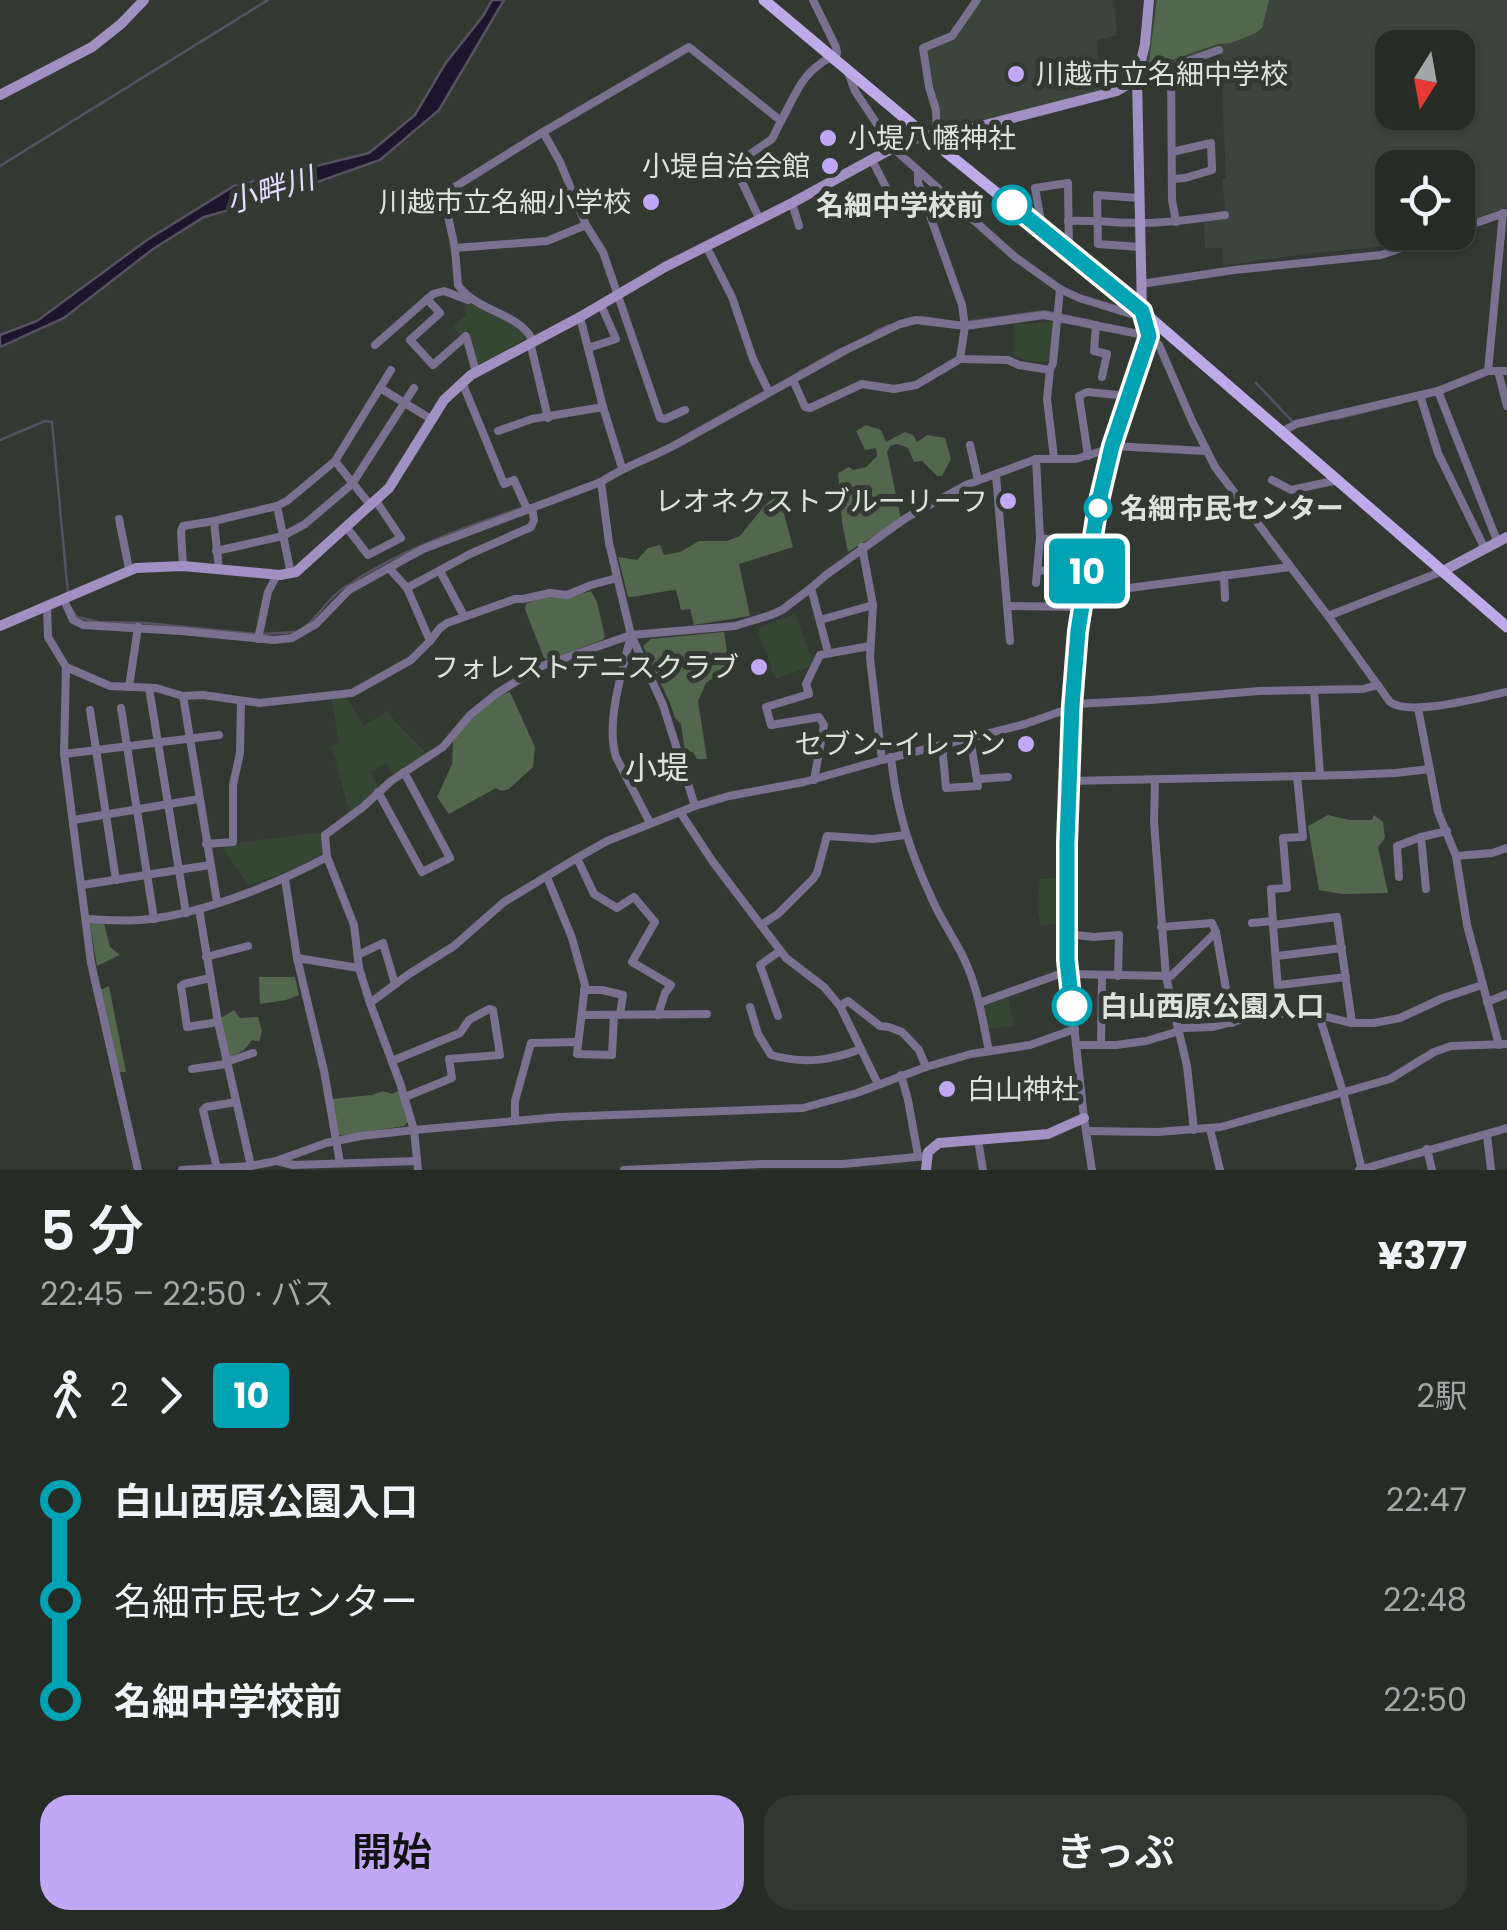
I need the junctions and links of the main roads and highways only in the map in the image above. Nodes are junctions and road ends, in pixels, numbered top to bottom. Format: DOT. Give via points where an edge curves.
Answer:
graph roads {
  1 [pos="764,0"];
  2 [pos="1507,627"];
  1 -- 2 [label="main road" via="1142,311"];
}
